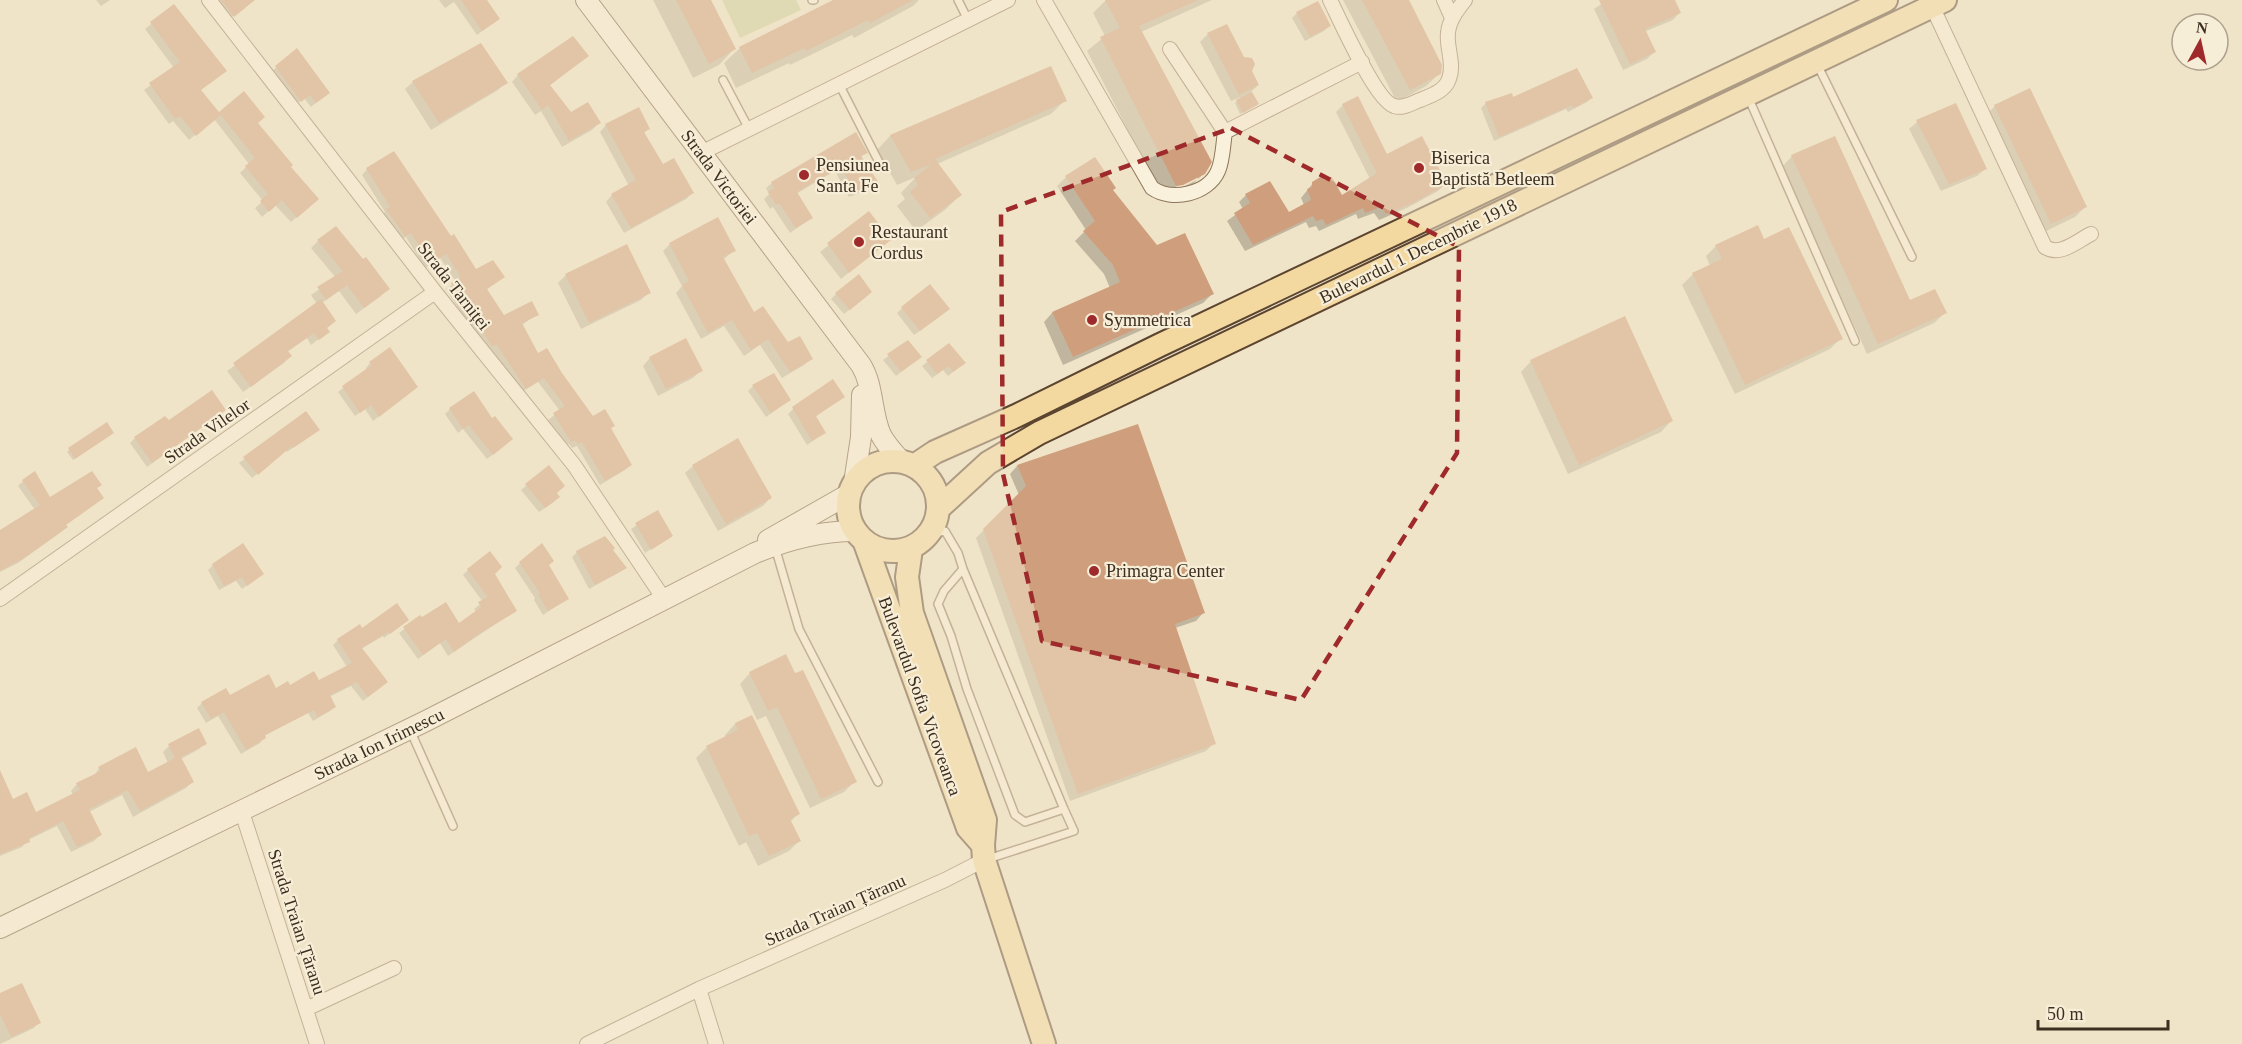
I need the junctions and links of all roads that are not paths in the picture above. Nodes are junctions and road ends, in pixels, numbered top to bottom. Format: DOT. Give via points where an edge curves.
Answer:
graph roads {
  1 [pos="209,0"];
  2 [pos="586,0"];
  3 [pos="958,0"];
  4 [pos="1008,0"];
  5 [pos="1044,0"];
  6 [pos="1330,0"];
  7 [pos="1443,0"];
  8 [pos="1465,0"];
  9 [pos="1886,0"];
  10 [pos="1938,3"];
  11 [pos="1452,18"];
  12 [pos="968,20"];
  13 [pos="1170,49"];
  14 [pos="1815,61"];
  15 [pos="1362,62"];
  16 [pos="723,80"];
  17 [pos="839,84"];
  18 [pos="1747,94"];
  19 [pos="749,129"];
  20 [pos="1225,132"];
  21 [pos="701,153"];
  22 [pos="882,168"];
  23 [pos="2091,234"];
  24 [pos="1912,256"];
  25 [pos="435,292"];
  26 [pos="1855,341"];
  27 [pos="852,354"];
  28 [pos="908,464"];
  29 [pos="851,489"];
  30 [pos="939,508"];
  31 [pos="930,534"];
  32 [pos="860,537"];
  33 [pos="773,541"];
  34 [pos="911,549"];
  35 [pos="963,568"];
  36 [pos="0,599"];
  37 [pos="664,599"];
  38 [pos="410,729"];
  39 [pos="878,782"];
  40 [pos="1064,809"];
  41 [pos="242,812"];
  42 [pos="453,826"];
  43 [pos="983,852"];
  44 [pos="0,928"];
  45 [pos="394,968"];
  46 [pos="699,989"];
  47 [pos="306,1009"];
  48 [pos="317,1044"];
  49 [pos="587,1044"];
  50 [pos="716,1044"];
  51 [pos="1044,1044"];
  1 -- 25 [label="street, Strada Tarniței"];
  2 -- 21 [label="main road, Strada Victoriei"];
  3 -- 12 [label="lane"];
  4 -- 12 [label="street"];
  5 -- 20 [label="street" via="1152,188 1160,194 1183,195 1211,182 1219,170"];
  6 -- 15 [label="street"];
  7 -- 11 [label="street"];
  8 -- 11 [label="street"];
  9 -- 28 [label="main road, Bulevardul 1 Decembrie 1918"];
  10 -- 14 [label="main road, Bulevardul 1 Decembrie 1918"];
  10 -- 23 [label="street" via="2045,247 2060,251"];
  11 -- 15 [label="street" via="1448,32 1451,71 1445,87 1438,92 1403,107 1392,106 1378,91"];
  12 -- 17 [label="street"];
  13 -- 20 [label="street"];
  14 -- 18 [label="main road, Bulevardul 1 Decembrie 1918"];
  14 -- 24 [label="lane"];
  15 -- 20 [label="street"];
  16 -- 19 [label="lane"];
  17 -- 19 [label="street"];
  17 -- 22 [label="lane"];
  18 -- 26 [label="lane"];
  18 -- 30 [label="main road, Bulevardul 1 Decembrie 1918" via="1039,433 988,463"];
  19 -- 21 [label="street"];
  21 -- 27 [label="main road, Strada Victoriei"];
  25 -- 36 [label="street, Strada Vilelor"];
  25 -- 37 [label="street, Strada Tarniței" via="574,465"];
  27 -- 28 [label="main road, Strada Victoriei" via="866,372 880,433 887,446"];
  27 -- 29 [label="main road, Strada Victoriei" via="863,413 859,458"];
  28 -- 29 [label="main road" via="875,464 863,472"];
  28 -- 30 [label="main road" via="925,473 933,483"];
  29 -- 32 [label="main road" via="848,513"];
  29 -- 33 [label="main road, Strada Ion Irimescu"];
  30 -- 31 [label="main road"];
  31 -- 34 [label="main road"];
  31 -- 35 [label="lane" via="945,531"];
  32 -- 33 [label="main road" via="838,531"];
  32 -- 34 [label="main road" via="880,550"];
  32 -- 43 [label="main road, Bulevardul Sofia Vicoveanca" via="968,828"];
  33 -- 37 [label="main road, Strada Ion Irimescu"];
  33 -- 39 [label="lane" via="799,629"];
  34 -- 43 [label="main road, Bulevardul Sofia Vicoveanca" via="908,577 912,613 985,820"];
  35 -- 40 [label="lane"];
  35 -- 40 [label="lane" via="938,604 1015,815 1025,822"];
  37 -- 38 [label="main road, Strada Ion Irimescu"];
  38 -- 41 [label="main road, Strada Ion Irimescu"];
  38 -- 42 [label="lane"];
  40 -- 43 [label="lane" via="1074,831"];
  41 -- 44 [label="main road, Strada Ion Irimescu"];
  41 -- 47 [label="street, Strada Traian Țăranu"];
  43 -- 46 [label="street, Strada Traian Țăranu" via="945,880"];
  43 -- 51 [label="main road, Bulevardul Sofia Vicoveanca"];
  45 -- 47 [label="street"];
  46 -- 49 [label="street, Strada Traian Țăranu"];
  46 -- 50 [label="street"];
  47 -- 48 [label="street, Strada Traian Țăranu"];
}
